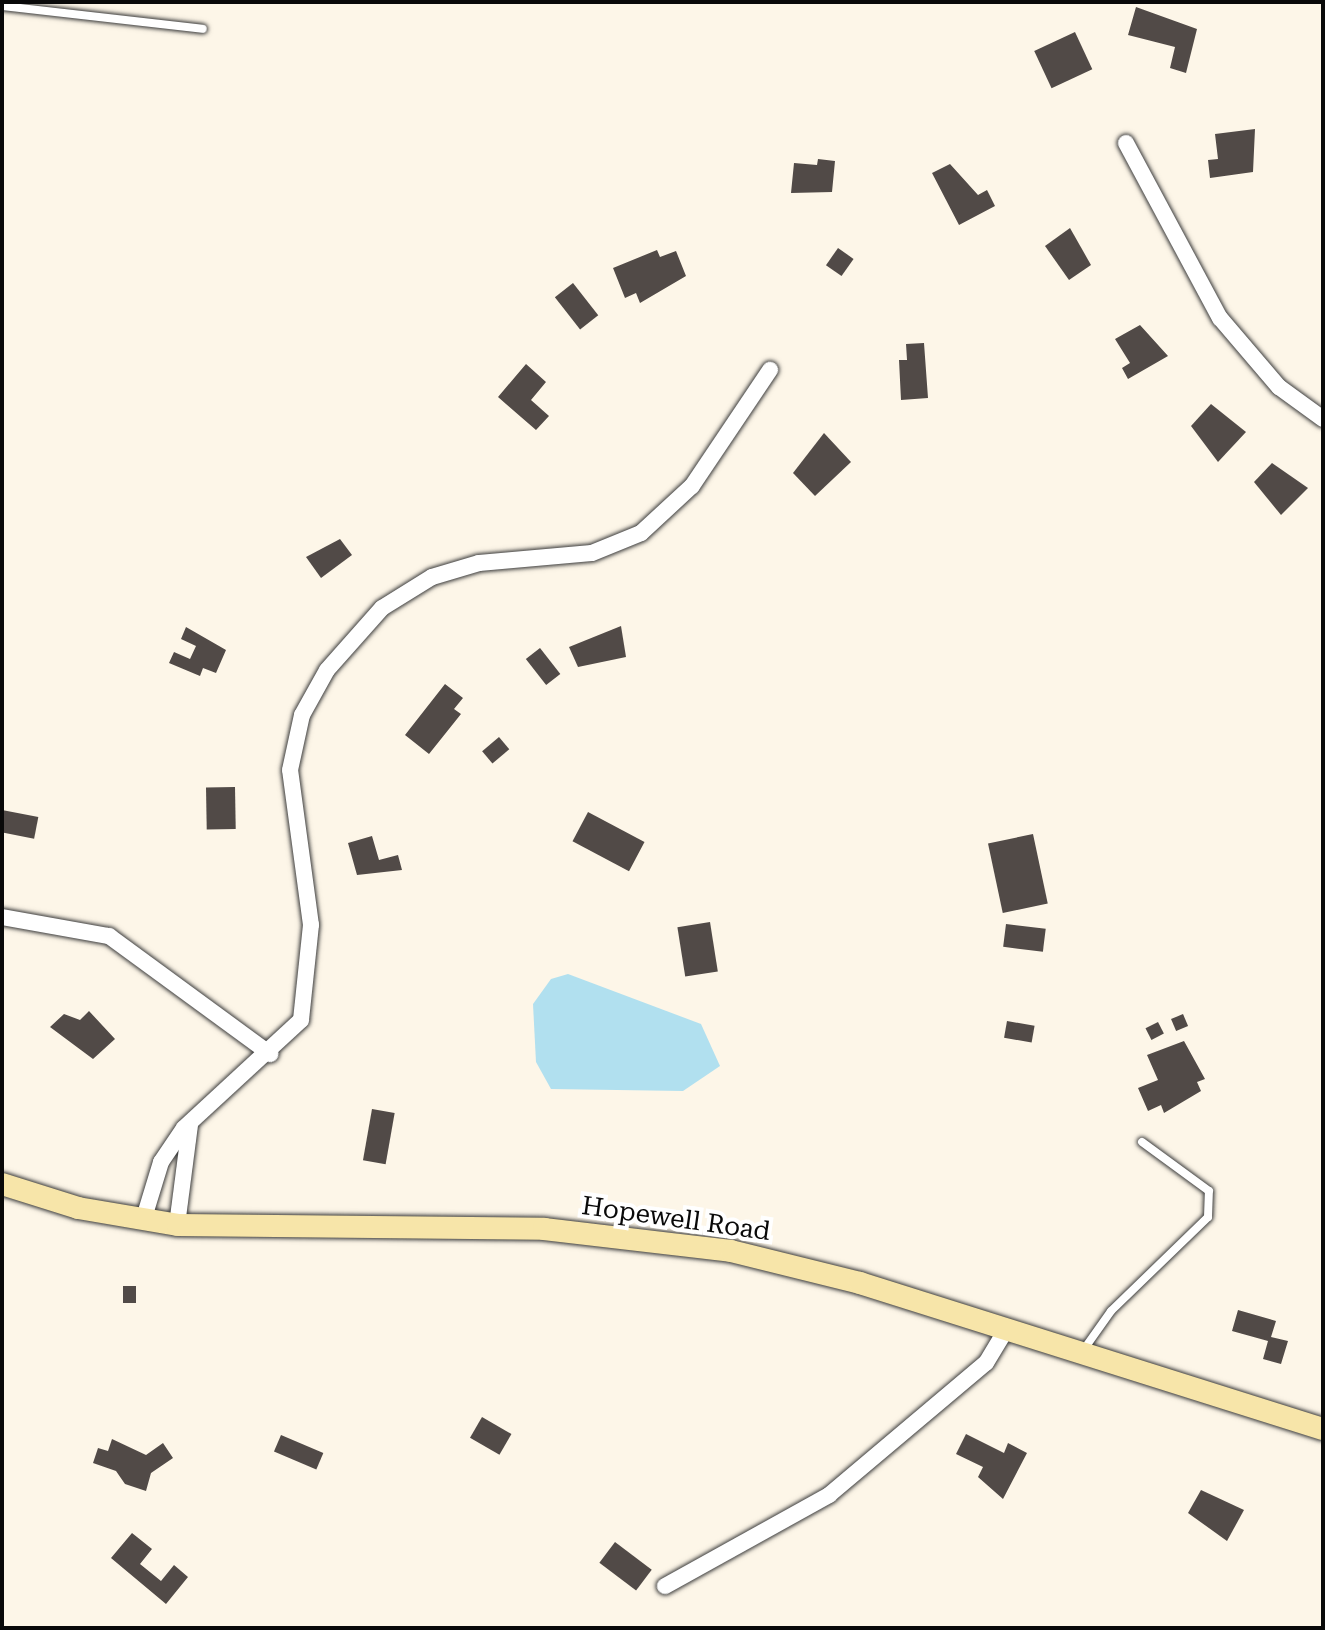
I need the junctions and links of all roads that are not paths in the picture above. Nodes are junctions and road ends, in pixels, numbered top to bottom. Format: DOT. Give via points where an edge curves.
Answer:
graph roads {
  1 [pos="2,6"];
  2 [pos="203,29"];
  3 [pos="1126,143"];
  4 [pos="770,370"];
  5 [pos="1323,419"];
  6 [pos="2,917"];
  7 [pos="270,1054"];
  8 [pos="190,1123"];
  9 [pos="1142,1142"];
  10 [pos="2,1184"];
  11 [pos="143,1221"];
  12 [pos="177,1225"];
  13 [pos="1005,1331"];
  14 [pos="1080,1356"];
  15 [pos="1323,1429"];
  16 [pos="665,1586"];
  1 -- 2 [label="lane"];
  3 -- 5 [label="street" via="1220,318 1279,387"];
  4 -- 7 [label="street" via="692,486 641,533 592,553 479,563 432,577 382,608 327,670 302,715 290,770 311,925 305,1005 294,1032"];
  6 -- 7 [label="street" via="109,936"];
  7 -- 8 [label="street"];
  8 -- 11 [label="street" via="161,1162"];
  8 -- 12 [label="street"];
  9 -- 14 [label="lane" via="1209,1191 1208,1217 1111,1311"];
  10 -- 11 [label="street, Hopewell Road"];
  11 -- 12 [label="street, Hopewell Road"];
  12 -- 13 [label="street, Hopewell Road" via="636,1237 799,1266"];
  13 -- 14 [label="street, Hopewell Road"];
  13 -- 16 [label="street" via="986,1363 829,1495"];
  14 -- 15 [label="street, Hopewell Road"];
}
